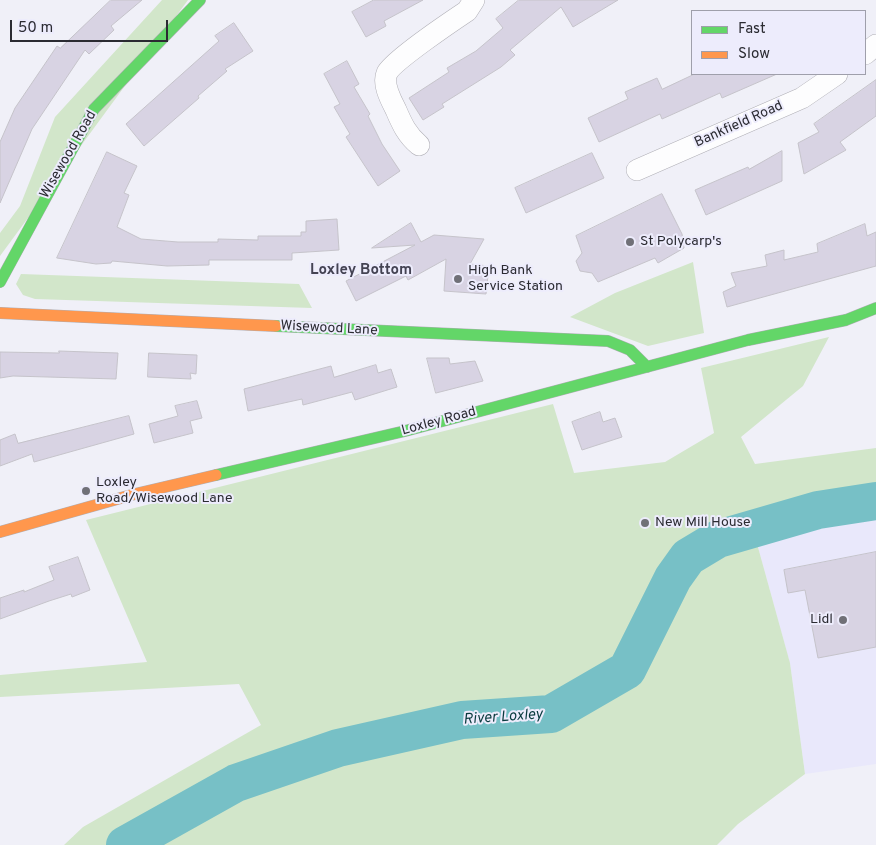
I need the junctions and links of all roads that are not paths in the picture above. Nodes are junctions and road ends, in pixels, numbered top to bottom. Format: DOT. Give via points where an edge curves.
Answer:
graph roads {
  1 [pos="200,0"];
  2 [pos="474,0"];
  3 [pos="876,45"];
  4 [pos="866,53"];
  5 [pos="836,75"];
  6 [pos="419,145"];
  7 [pos="638,170"];
  8 [pos="0,282"];
  9 [pos="876,308"];
  10 [pos="0,313"];
  11 [pos="647,367"];
  12 [pos="0,532"];
  1 -- 8 [label="street, Wisewood Road" via="94,109"];
  2 -- 6 [label="street" via="467,11 398,61 387,73 385,83 391,100 409,137"];
  3 -- 4 [label="street"];
  5 -- 7 [label="street, Bankfield Road" via="802,98"];
  9 -- 11 [label="street, Loxley Road" via="846,320 748,340"];
  10 -- 11 [label="street, Wisewood Lane" via="608,341 624,344 636,351"];
  11 -- 12 [label="street, Loxley Road" via="405,431 135,494"];
}
